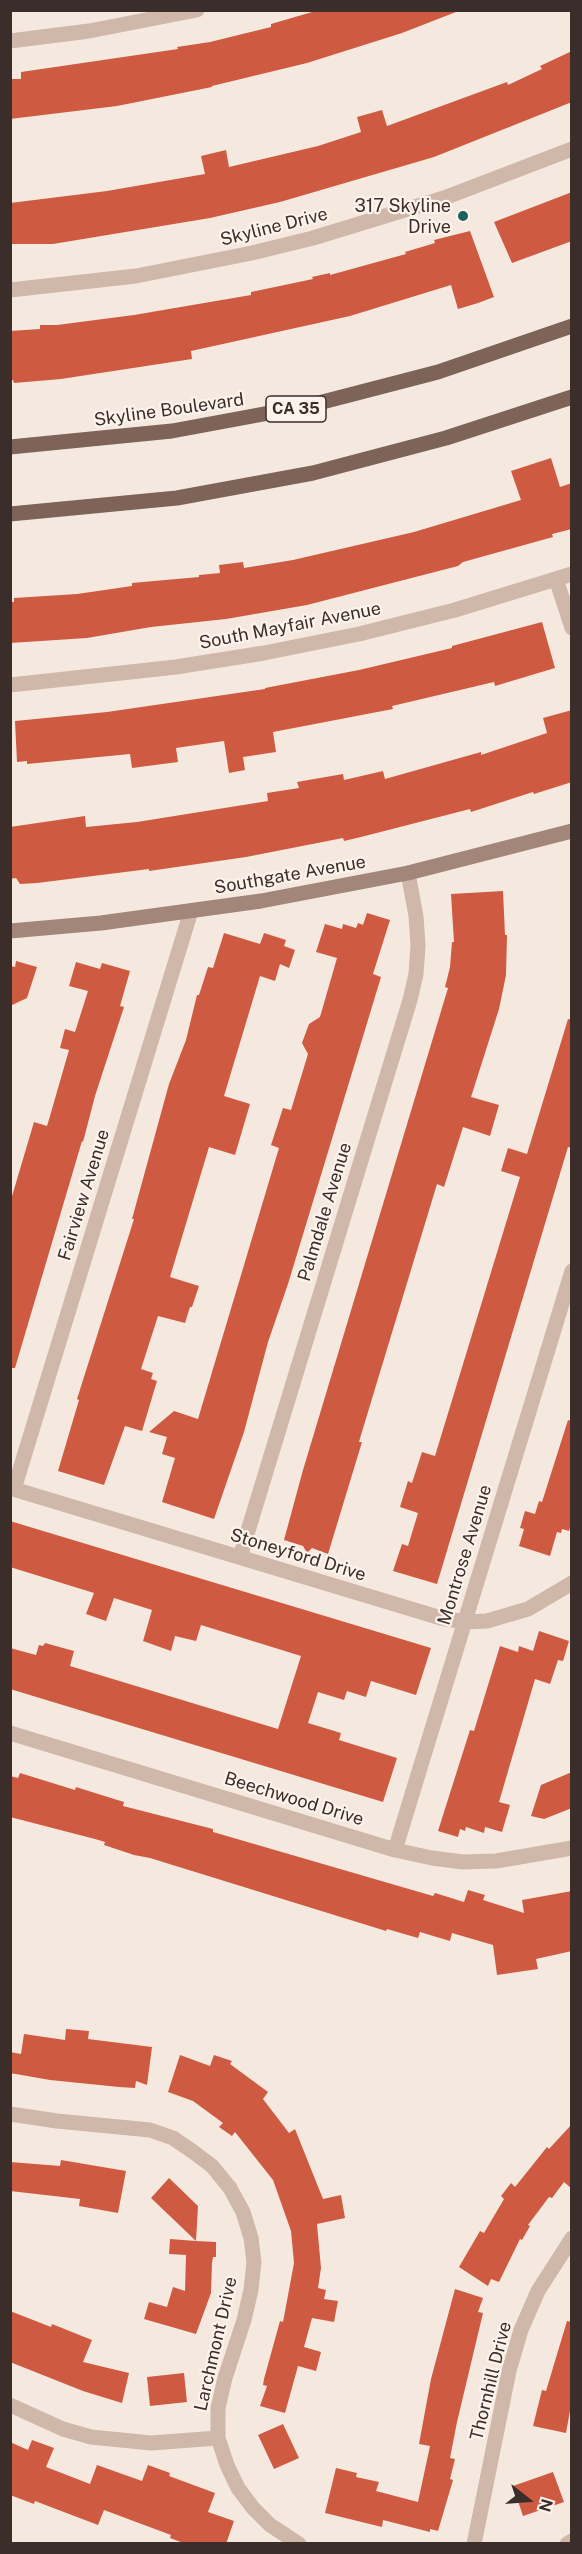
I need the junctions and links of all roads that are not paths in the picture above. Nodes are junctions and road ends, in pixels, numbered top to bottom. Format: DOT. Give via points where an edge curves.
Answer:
graph roads {
  1 [pos="197,10"];
  2 [pos="10,41"];
  3 [pos="572,150"];
  4 [pos="10,291"];
  5 [pos="572,326"];
  6 [pos="572,397"];
  7 [pos="10,447"];
  8 [pos="10,514"];
  9 [pos="572,574"];
  10 [pos="556,579"];
  11 [pos="572,628"];
  12 [pos="10,685"];
  13 [pos="572,831"];
  14 [pos="408,873"];
  15 [pos="191,911"];
  16 [pos="10,931"];
  17 [pos="572,1271"];
  18 [pos="12,1489"];
  19 [pos="240,1557"];
  20 [pos="572,1583"];
  21 [pos="465,1622"];
  22 [pos="10,1733"];
  23 [pos="572,1848"];
  24 [pos="395,1850"];
  25 [pos="10,2114"];
  26 [pos="572,2238"];
  27 [pos="10,2405"];
  28 [pos="218,2438"];
  29 [pos="572,2541"];
  30 [pos="299,2544"];
  31 [pos="474,2544"];
  32 [pos="567,2544"];
  1 -- 2 [label="street" via="89,32"];
  3 -- 4 [label="street, Skyline Drive" via="444,198 313,238 136,276"];
  5 -- 7 [label="main road, Skyline Boulevard / CA 35" via="438,372 296,409 161,432"];
  6 -- 8 [label="main road" via="446,438 313,473 177,498"];
  9 -- 10 [label="street, South Mayfair Avenue"];
  10 -- 11 [label="street"];
  10 -- 12 [label="street, South Mayfair Avenue" via="359,634 264,653"];
  13 -- 14 [label="street, Southgate Avenue"];
  14 -- 15 [label="street, Southgate Avenue"];
  14 -- 19 [label="street, Palmdale Avenue" via="418,946 410,1000"];
  15 -- 16 [label="street, Southgate Avenue"];
  15 -- 18 [label="street, Fairview Avenue"];
  17 -- 21 [label="street, Montrose Avenue"];
  18 -- 19 [label="street, Stoneyford Drive"];
  19 -- 21 [label="street, Stoneyford Drive"];
  20 -- 21 [label="street, Stoneyford Drive" via="528,1610 487,1621"];
  21 -- 24 [label="street, Montrose Avenue"];
  22 -- 24 [label="street, Beechwood Drive"];
  23 -- 24 [label="street, Beechwood Drive" via="528,1857 463,1862"];
  25 -- 28 [label="street, Larchmont Drive" via="150,2130 173,2138 192,2151 212,2166 230,2188 243,2212 254,2262 246,2310 218,2408"];
  26 -- 31 [label="street, Thornhill Drive" via="538,2291 521,2330"];
  27 -- 28 [label="street" via="90,2437 151,2443"];
  28 -- 30 [label="street, Larchmont Drive" via="238,2488 253,2508"];
  29 -- 32 [label="street"];
}
